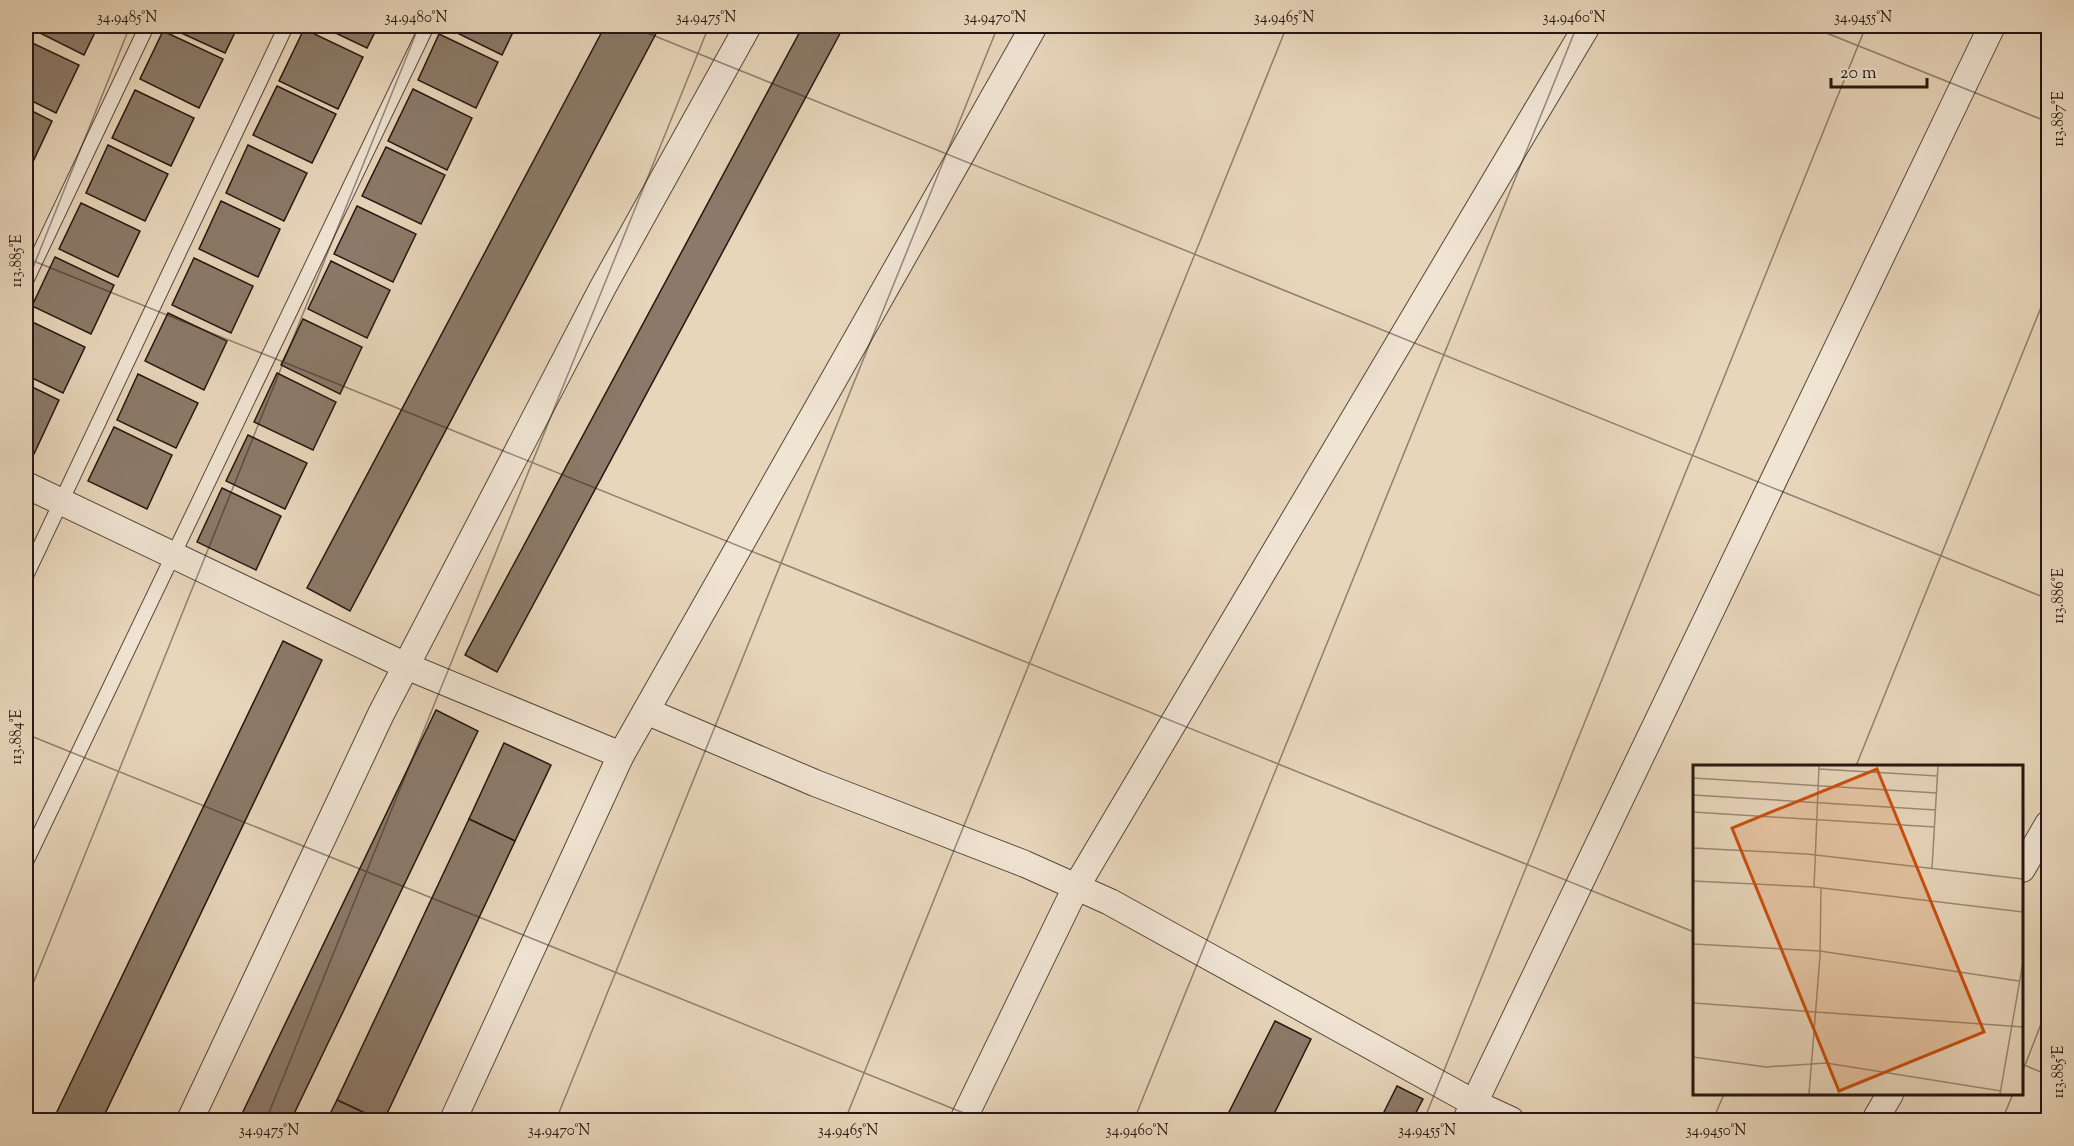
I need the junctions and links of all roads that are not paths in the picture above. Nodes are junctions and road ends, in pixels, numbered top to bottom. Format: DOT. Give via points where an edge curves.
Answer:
graph roads {
  1 [pos="147,26"];
  2 [pos="286,26"];
  3 [pos="427,26"];
  4 [pos="748,26"];
  5 [pos="1034,26"];
  6 [pos="1587,26"];
  7 [pos="1992,26"];
  8 [pos="26,281"];
  9 [pos="26,485"];
  10 [pos="61,502"];
  11 [pos="173,555"];
  12 [pos="26,576"];
  13 [pos="406,666"];
  14 [pos="646,711"];
  15 [pos="621,755"];
  16 [pos="2049,824"];
  17 [pos="26,862"];
  18 [pos="2023,866"];
  19 [pos="1076,887"];
  20 [pos="1889,1095"];
  21 [pos="1470,1112"];
  22 [pos="190,1120"];
  23 [pos="453,1120"];
  24 [pos="963,1120"];
  25 [pos="1511,1120"];
  26 [pos="1875,1120"];
  1 -- 8 [label="lane"];
  2 -- 10 [label="lane"];
  3 -- 11 [label="lane"];
  4 -- 13 [label="street" via="603,287"];
  5 -- 14 [label="street"];
  6 -- 19 [label="street"];
  7 -- 21 [label="street"];
  9 -- 10 [label="street"];
  10 -- 11 [label="street"];
  10 -- 12 [label="lane"];
  11 -- 13 [label="street"];
  11 -- 17 [label="lane"];
  13 -- 15 [label="street"];
  13 -- 22 [label="street"];
  14 -- 15 [label="street"];
  14 -- 19 [label="street"];
  15 -- 23 [label="street"];
  16 -- 18 [label="street"];
  19 -- 21 [label="street" via="1110,902"];
  19 -- 24 [label="street"];
  20 -- 26 [label="street"];
  21 -- 25 [label="street"];
}
